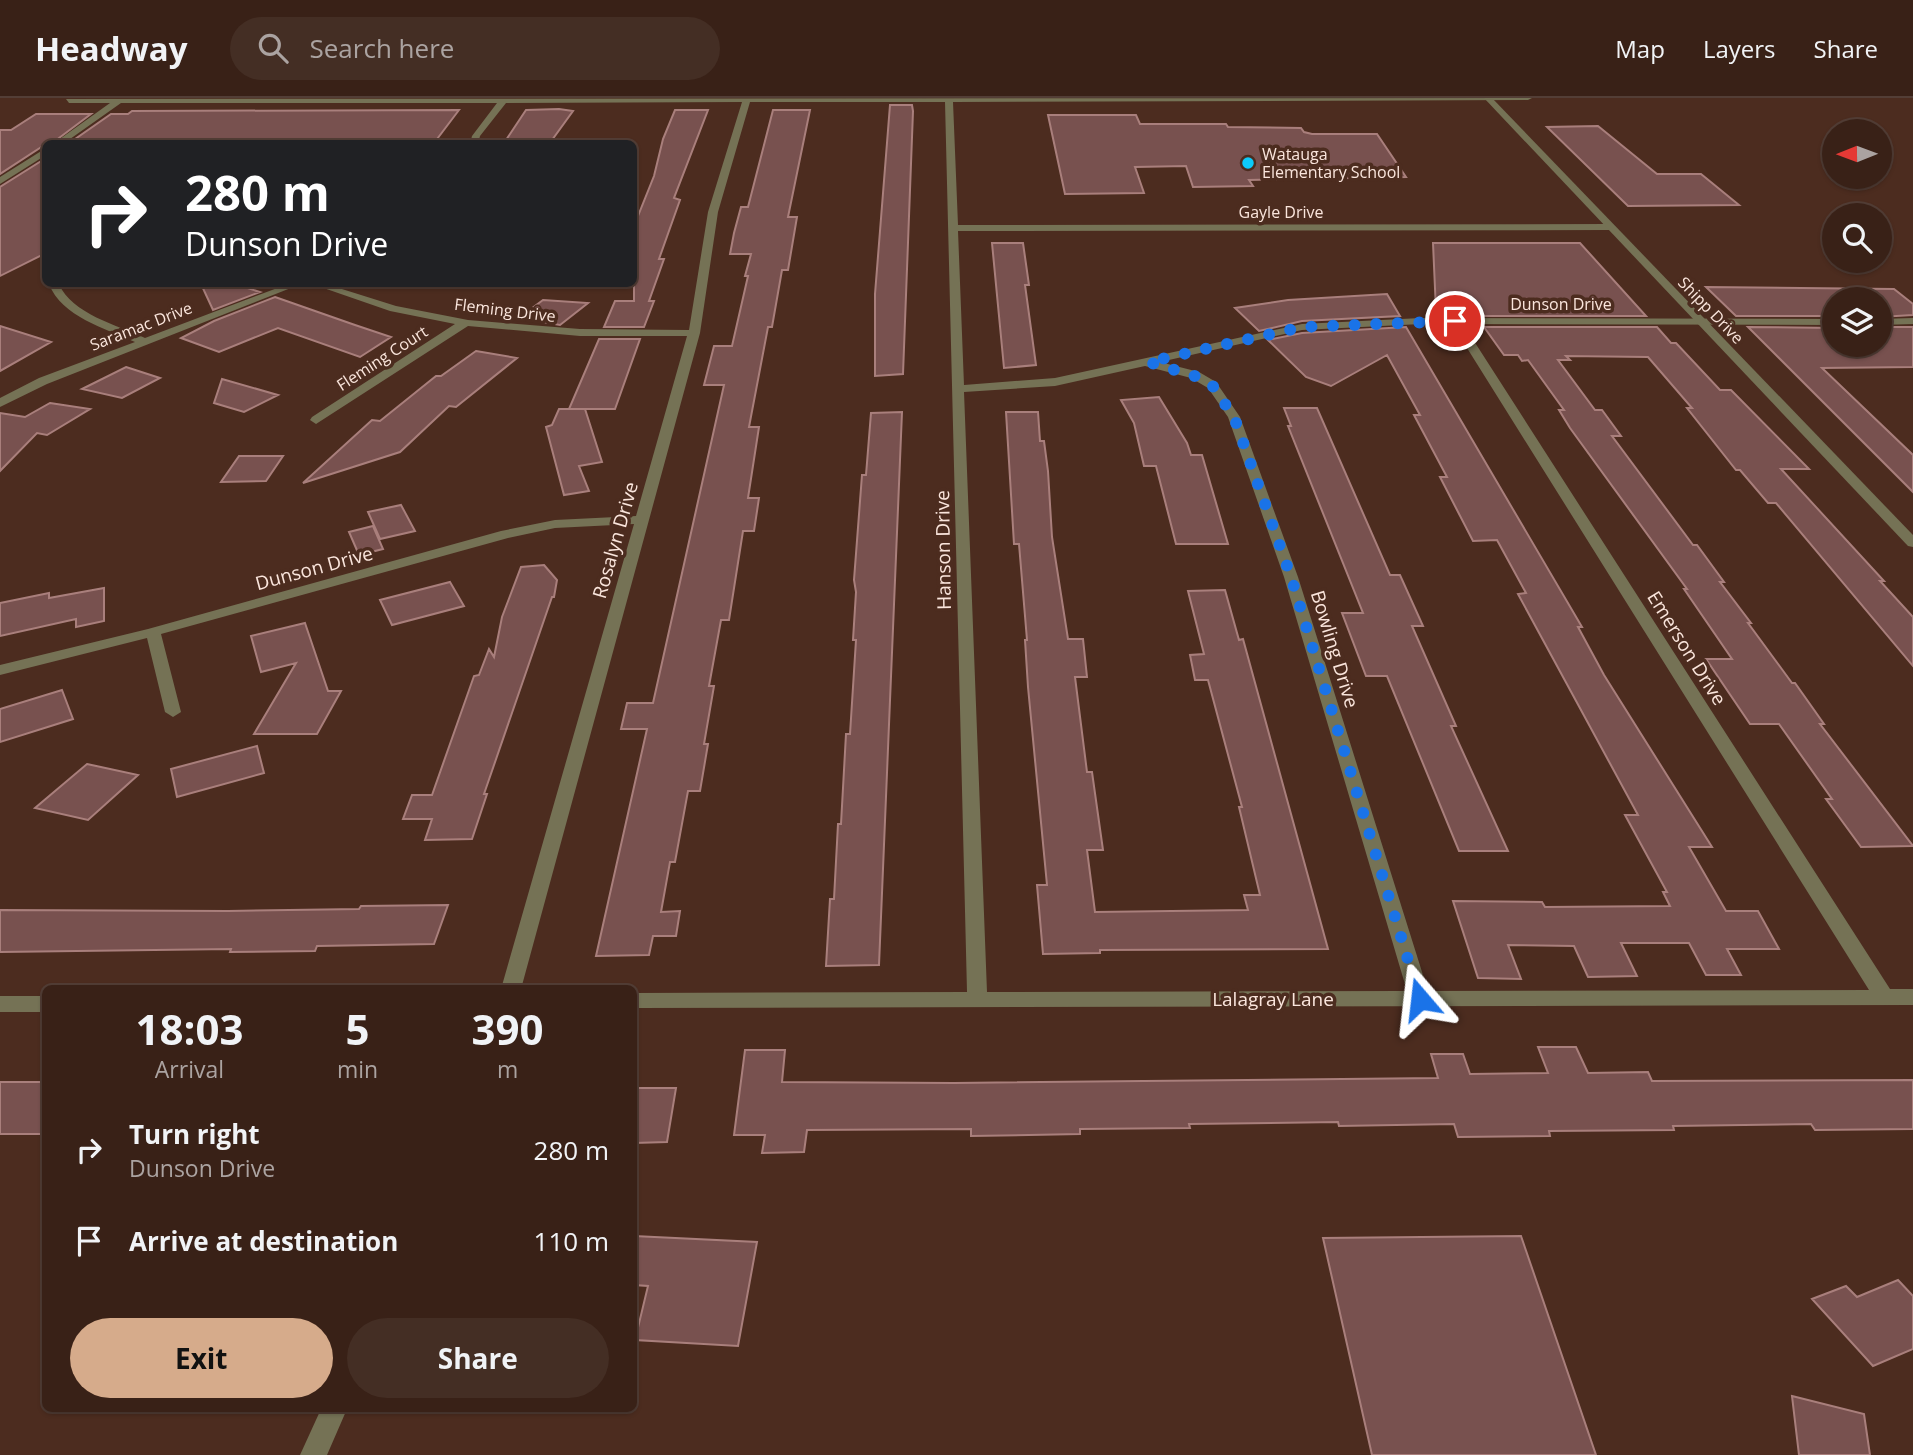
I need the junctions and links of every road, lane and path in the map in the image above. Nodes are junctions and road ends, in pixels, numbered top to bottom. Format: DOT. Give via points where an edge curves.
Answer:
graph roads {
  1 [pos="1528,98"];
  2 [pos="306,99"];
  3 [pos="504,99"];
  4 [pos="698,99"];
  5 [pos="890,99"];
  6 [pos="1090,99"];
  7 [pos="1285,99"];
  8 [pos="1488,99"];
  9 [pos="121,100"];
  10 [pos="747,100"];
  11 [pos="948,100"];
  12 [pos="69,101"];
  13 [pos="63,140"];
  14 [pos="475,140"];
  15 [pos="41,157"];
  16 [pos="0,181"];
  17 [pos="1609,227"];
  18 [pos="953,228"];
  19 [pos="54,287"];
  20 [pos="288,287"];
  21 [pos="326,287"];
  22 [pos="1455,321"];
  23 [pos="1913,321"];
  24 [pos="1822,322"];
  25 [pos="1892,322"];
  26 [pos="466,323"];
  27 [pos="1703,323"];
  28 [pos="694,333"];
  29 [pos="143,341"];
  30 [pos="1148,362"];
  31 [pos="959,390"];
  32 [pos="0,402"];
  33 [pos="316,420"];
  34 [pos="640,520"];
  35 [pos="1913,543"];
  36 [pos="153,632"];
  37 [pos="0,670"];
  38 [pos="173,712"];
  39 [pos="512,985"];
  40 [pos="1884,997"];
  41 [pos="1913,997"];
  42 [pos="977,998"];
  43 [pos="1420,999"];
  44 [pos="637,1001"];
  45 [pos="0,1003"];
  46 [pos="42,1004"];
  47 [pos="333,1412"];
  48 [pos="313,1455"];
  1 -- 8 [label="street"];
  2 -- 3 [label="street"];
  2 -- 9 [label="street"];
  3 -- 4 [label="street"];
  3 -- 14 [label="street"];
  4 -- 10 [label="street"];
  5 -- 10 [label="street"];
  5 -- 11 [label="street"];
  6 -- 7 [label="street"];
  6 -- 11 [label="street"];
  7 -- 8 [label="street"];
  8 -- 17 [label="street, Shipp Drive"];
  9 -- 12 [label="street"];
  9 -- 13 [label="street"];
  10 -- 28 [label="street, Rosalyn Drive" via="713,212"];
  11 -- 18 [label="street, Hanson Drive"];
  15 -- 16 [label="street"];
  17 -- 18 [label="street, Gayle Drive"];
  17 -- 27 [label="street, Shipp Drive"];
  18 -- 31 [label="street, Hanson Drive"];
  19 -- 29 [label="street" via="67,304"];
  20 -- 29 [label="street, Saramac Drive"];
  21 -- 26 [label="street, Fleming Drive" via="391,308"];
  22 -- 27 [label="street, Dunson Drive"];
  22 -- 30 [label="street, Dunson Drive" via="1302,327"];
  22 -- 40 [label="street, Emerson Drive"];
  23 -- 25 [label="street"];
  24 -- 27 [label="street, Dunson Drive"];
  26 -- 28 [label="street, Fleming Drive" via="590,334"];
  26 -- 33 [label="street, Fleming Court"];
  27 -- 35 [label="street, Shipp Drive"];
  28 -- 34 [label="street, Rosalyn Drive"];
  29 -- 32 [label="street, Saramac Drive"];
  30 -- 31 [label="street, Dunson Drive" via="1055,382"];
  30 -- 43 [label="street, Bowling Drive" via="1212,385 1234,417 1291,577"];
  31 -- 42 [label="street, Hanson Drive"];
  34 -- 36 [label="street, Dunson Drive" via="555,524 506,534"];
  34 -- 39 [label="street, Rosalyn Drive"];
  36 -- 37 [label="street, Dunson Drive"];
  36 -- 38 [label="street"];
  40 -- 41 [label="street, Lalagray Lane"];
  40 -- 43 [label="street, Lalagray Lane"];
  42 -- 43 [label="street, Lalagray Lane"];
  42 -- 44 [label="street, Lalagray Lane"];
  45 -- 46 [label="street"];
  47 -- 48 [label="street"];
}
